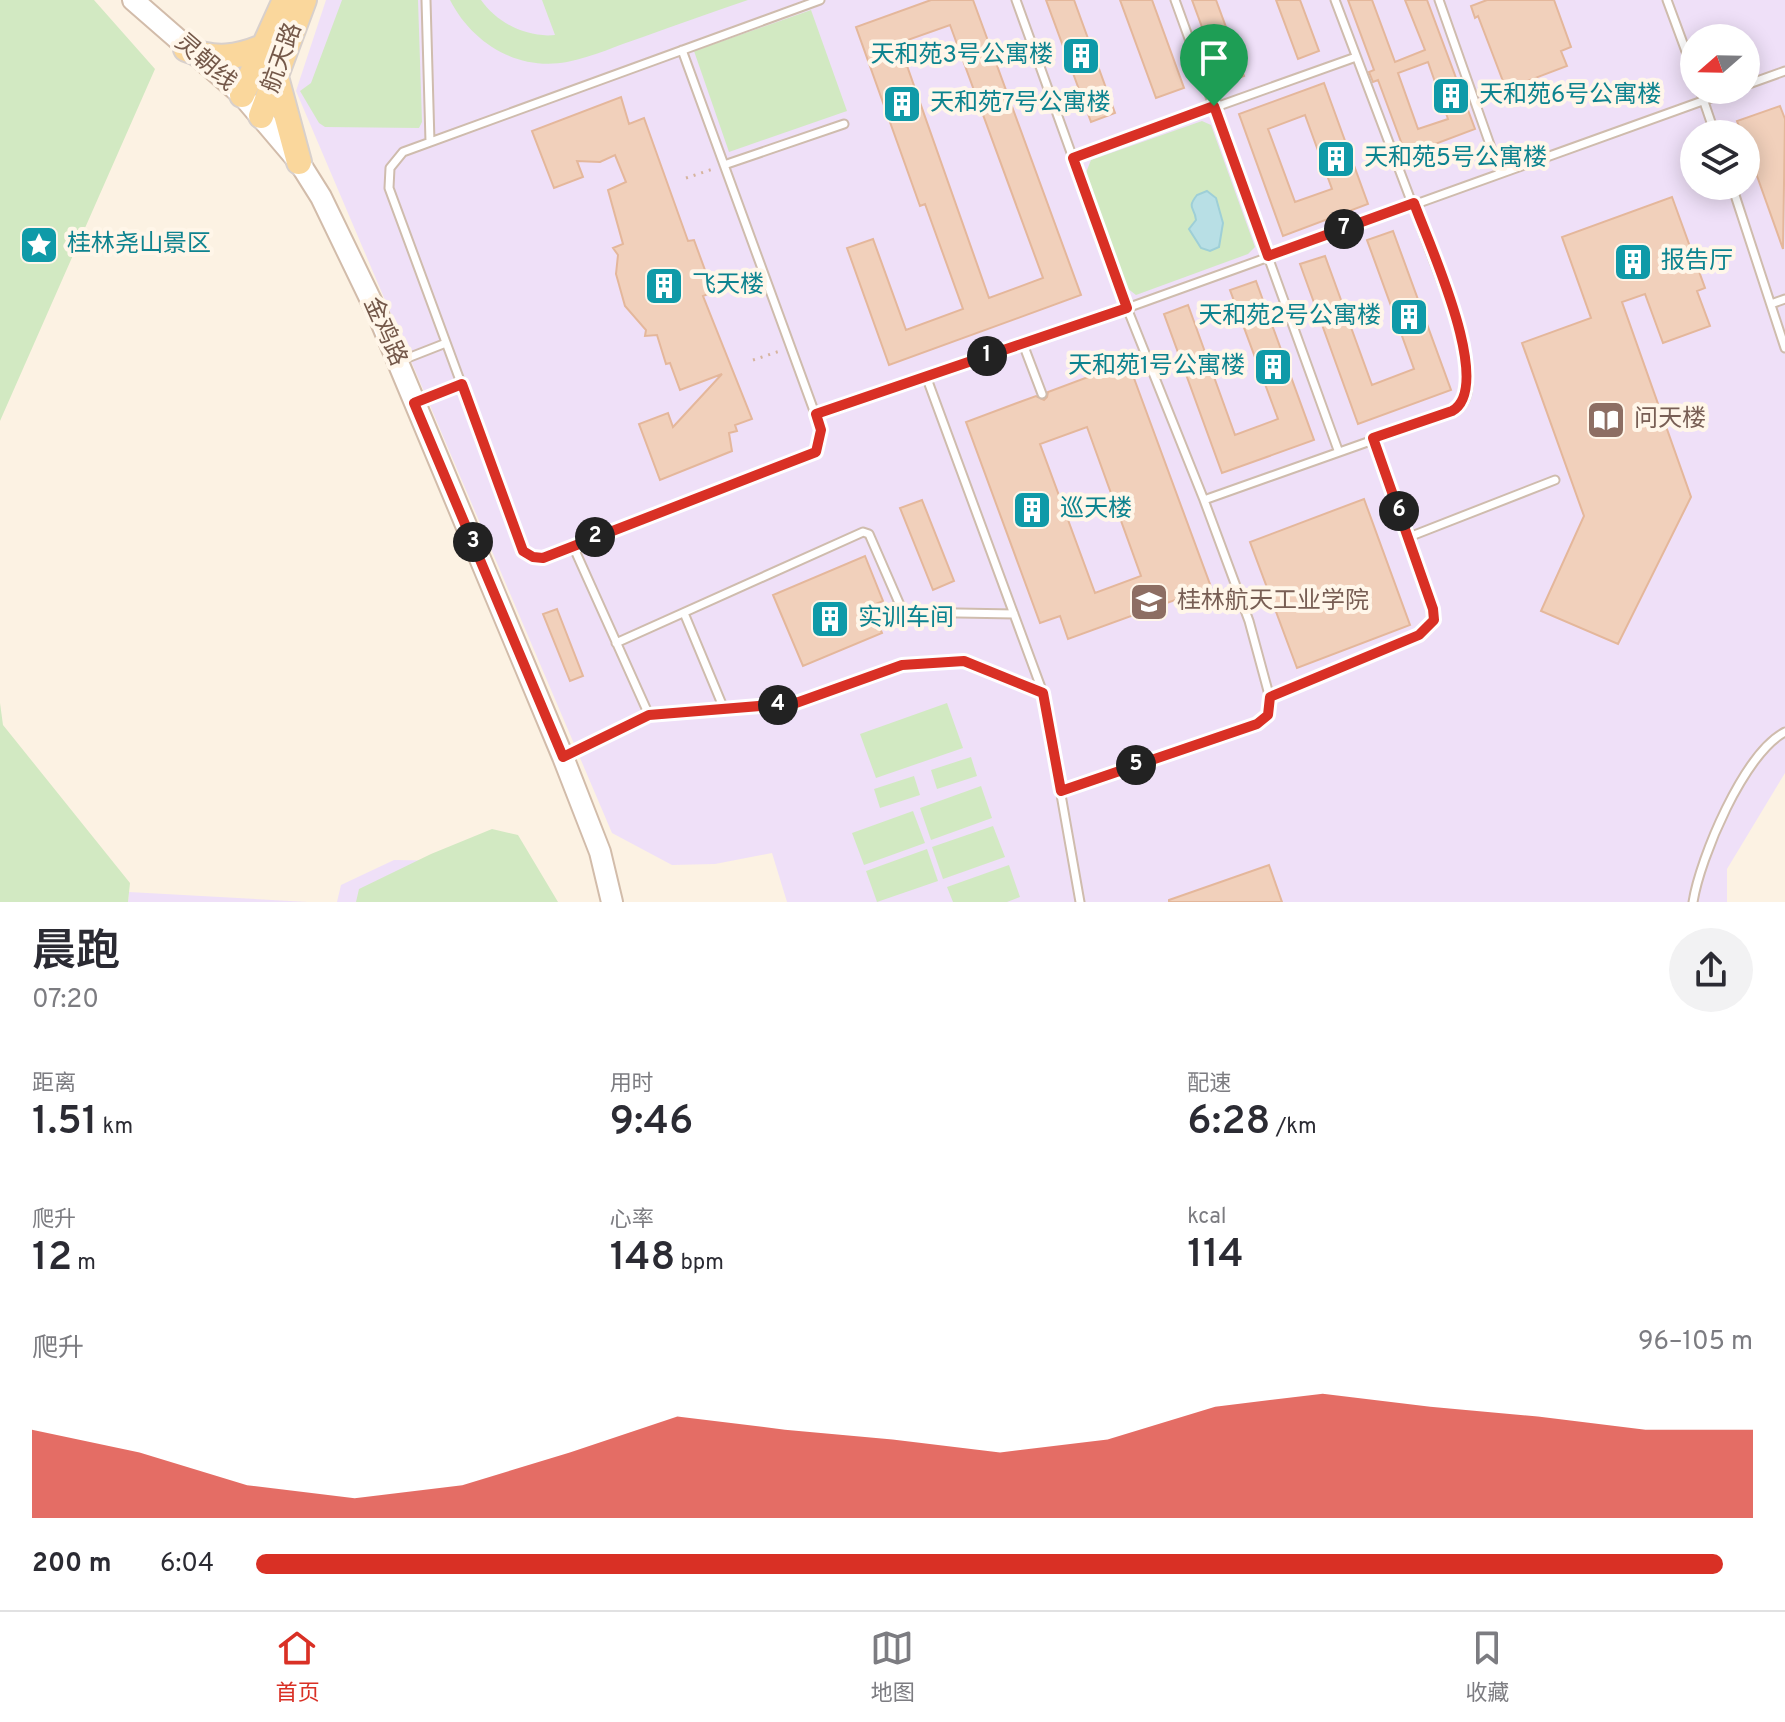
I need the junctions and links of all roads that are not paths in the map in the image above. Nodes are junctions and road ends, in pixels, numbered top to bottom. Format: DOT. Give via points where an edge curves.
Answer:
graph roads {
  1 [pos="133,0"];
  2 [pos="285,0"];
  3 [pos="304,0"];
  4 [pos="426,0"];
  5 [pos="820,0"];
  6 [pos="1016,0"];
  7 [pos="1175,0"];
  8 [pos="1335,0"];
  9 [pos="1439,0"];
  10 [pos="1667,0"];
  11 [pos="1680,35"];
  12 [pos="265,46"];
  13 [pos="186,49"];
  14 [pos="682,50"];
  15 [pos="1356,57"];
  16 [pos="1785,71"];
  17 [pos="276,77"];
  18 [pos="1760,80"];
  19 [pos="242,95"];
  20 [pos="1693,104"];
  21 [pos="1214,106"];
  22 [pos="261,116"];
  23 [pos="844,124"];
  24 [pos="430,142"];
  25 [pos="1073,158"];
  26 [pos="299,162"];
  27 [pos="724,165"];
  28 [pos="1500,173"];
  29 [pos="1737,200"];
  30 [pos="1414,203"];
  31 [pos="1268,256"];
  32 [pos="1785,299"];
  33 [pos="1771,304"];
  34 [pos="1127,308"];
  35 [pos="446,343"];
  36 [pos="1023,344"];
  37 [pos="1785,348"];
  38 [pos="464,360"];
  39 [pos="398,362"];
  40 [pos="454,363"];
  41 [pos="926,376"];
  42 [pos="462,384"];
  43 [pos="1042,394"];
  44 [pos="414,403"];
  45 [pos="816,414"];
  46 [pos="1373,438"];
  47 [pos="1338,450"];
  48 [pos="1555,480"];
  49 [pos="1204,500"];
  50 [pos="1409,537"];
  51 [pos="573,546"];
  52 [pos="684,613"];
  53 [pos="1014,614"];
  54 [pos="616,643"];
  55 [pos="1043,693"];
  56 [pos="1270,697"];
  57 [pos="724,709"];
  58 [pos="649,715"];
  59 [pos="1785,732"];
  60 [pos="563,757"];
  61 [pos="1061,791"];
  62 [pos="612,902"];
  63 [pos="1080,902"];
  64 [pos="1693,902"];
  1 -- 13 [label="main road, 灵朝线"];
  2 -- 12 [label="main road, 航天路"];
  3 -- 17 [label="main road, 航天路"];
  4 -- 24 [label="lane"];
  5 -- 14 [label="lane"];
  6 -- 25 [label="lane"];
  7 -- 21 [label="lane"];
  8 -- 15 [label="lane"];
  9 -- 28 [label="lane"];
  10 -- 11 [label="lane"];
  12 -- 13 [label="main road" via="224,58"];
  12 -- 19 [label="main road, 航天路"];
  13 -- 19 [label="main road, 灵朝线"];
  14 -- 24 [label="lane"];
  14 -- 27 [label="lane"];
  15 -- 21 [label="lane"];
  15 -- 30 [label="lane"];
  16 -- 18 [label="lane"];
  17 -- 22 [label="main road, 航天路"];
  17 -- 26 [label="main road"];
  19 -- 22 [label="main road, 金鸡路"];
  20 -- 28 [label="lane"];
  21 -- 25 [label="lane"];
  21 -- 31 [label="lane"];
  22 -- 26 [label="main road, 金鸡路"];
  23 -- 27 [label="lane"];
  24 -- 35 [label="lane" via="398,157 388,183"];
  25 -- 34 [label="lane"];
  26 -- 39 [label="main road, 金鸡路" via="321,197"];
  27 -- 45 [label="lane"];
  28 -- 30 [label="lane"];
  29 -- 33 [label="lane"];
  30 -- 31 [label="lane"];
  30 -- 46 [label="lane" via="1463,338 1466,397 1452,411"];
  31 -- 34 [label="lane"];
  31 -- 47 [label="lane"];
  32 -- 33 [label="lane"];
  33 -- 37 [label="lane"];
  34 -- 36 [label="lane"];
  34 -- 49 [label="lane"];
  35 -- 39 [label="lane"];
  35 -- 40 [label="lane"];
  36 -- 41 [label="lane"];
  36 -- 43 [label="lane"];
  38 -- 40 [label="lane"];
  39 -- 44 [label="main road, 金鸡路"];
  40 -- 42 [label="lane"];
  41 -- 45 [label="lane"];
  41 -- 53 [label="lane"];
  42 -- 44 [label="lane"];
  42 -- 51 [label="lane" via="523,551 538,558"];
  44 -- 60 [label="main road, 金鸡路"];
  45 -- 51 [label="lane" via="821,430 816,452"];
  46 -- 47 [label="lane"];
  46 -- 50 [label="lane"];
  47 -- 49 [label="lane"];
  48 -- 50 [label="lane"];
  49 -- 56 [label="lane" via="1249,621"];
  50 -- 56 [label="lane" via="1433,609 1432,625"];
  51 -- 54 [label="lane"];
  52 -- 53 [label="lane" via="863,532 869,534 903,612"];
  52 -- 54 [label="lane"];
  52 -- 57 [label="lane"];
  53 -- 55 [label="lane"];
  54 -- 58 [label="lane"];
  55 -- 57 [label="lane" via="975,664 951,660 892,668 796,703"];
  55 -- 61 [label="lane"];
  56 -- 61 [label="lane" via="1268,715 1257,724"];
  57 -- 58 [label="lane"];
  58 -- 60 [label="lane"];
  59 -- 64 [label="lane" via="1756,758 1744,778 1704,858"];
  60 -- 62 [label="main road, 金鸡路" via="600,852"];
  61 -- 63 [label="lane"];
}
